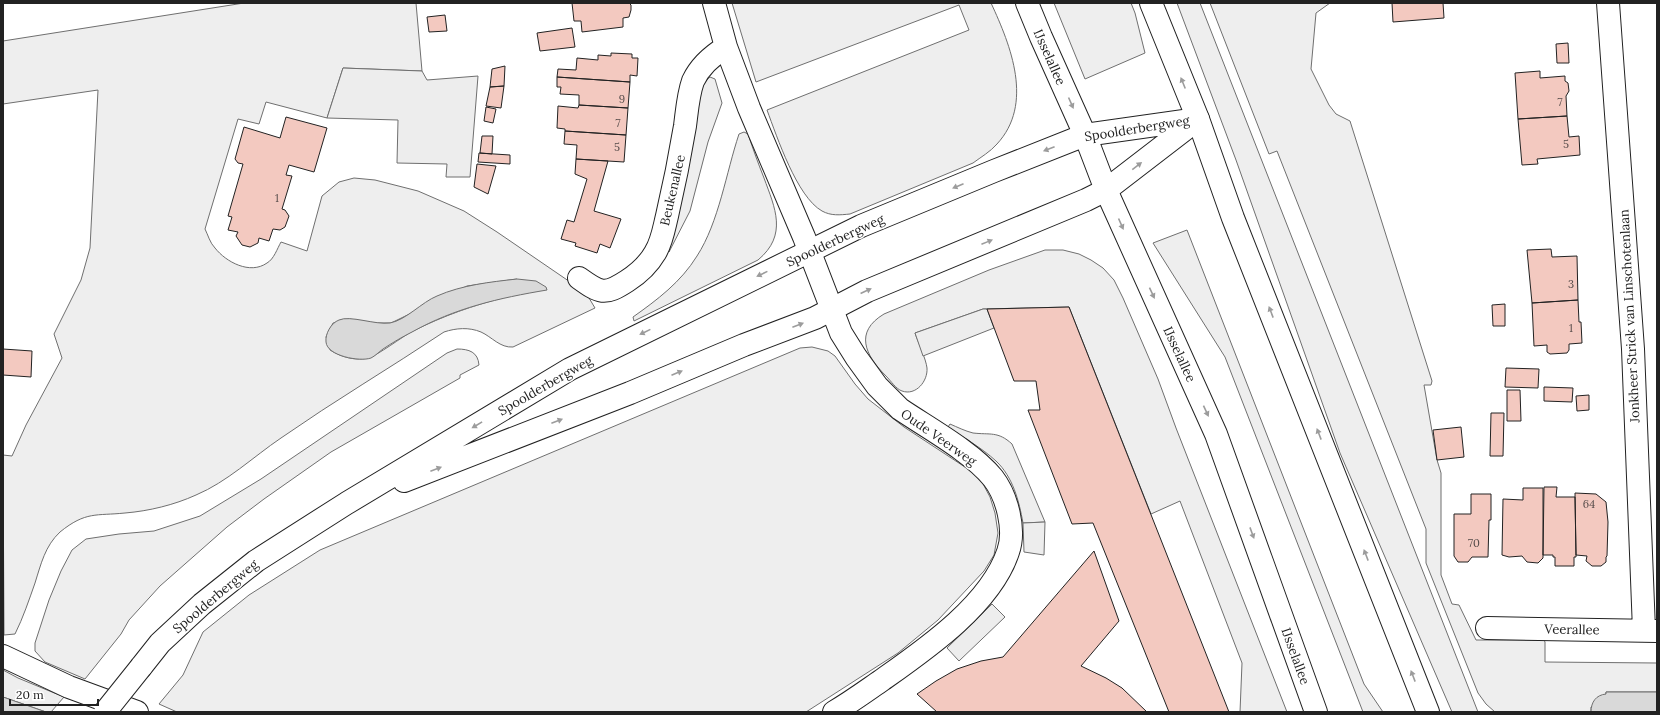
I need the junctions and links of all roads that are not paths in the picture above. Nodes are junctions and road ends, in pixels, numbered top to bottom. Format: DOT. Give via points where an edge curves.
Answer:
graph roads {
  1 [pos="714,3"];
  2 [pos="1027,3"];
  3 [pos="1151,3"];
  4 [pos="1608,3"];
  5 [pos="726,47"];
  6 [pos="1198,119"];
  7 [pos="1085,135"];
  8 [pos="1106,190"];
  9 [pos="810,251"];
  10 [pos="579,278"];
  11 [pos="832,309"];
  12 [pos="347,503"];
  13 [pos="1487,628"];
  14 [pos="1650,630"];
  15 [pos="3,656"];
  16 [pos="104,712"];
  17 [pos="137,712"];
  18 [pos="834,712"];
  19 [pos="1316,712"];
  20 [pos="1428,712"];
  1 -- 5 [label="main road"];
  2 -- 7 [label="main road, IJsselallee, one-way"];
  6 -- 3 [label="main road, one-way"];
  4 -- 14 [label="main road, Jonkheer Strick van Linschotenlaan"];
  5 -- 9 [label="main road"];
  5 -- 10 [label="main road, Beukenallee" via="714,54 694,81 678,169 655,254 636,275 608,291 594,289"];
  6 -- 7 [label="main road, Spoolderbergweg"];
  8 -- 6 [label="main road, Spoolderbergweg, one-way"];
  20 -- 6 [label="main road, one-way" via="1233,218"];
  7 -- 8 [label="main road, IJsselallee"];
  7 -- 9 [label="main road, Spoolderbergweg, one-way" via="994,170"];
  11 -- 8 [label="main road, Spoolderbergweg, one-way" via="867,291"];
  8 -- 19 [label="main road, IJsselallee, one-way" via="1216,434"];
  9 -- 11 [label="main road"];
  9 -- 12 [label="main road, Spoolderbergweg, one-way" via="570,369"];
  12 -- 11 [label="main road, Spoolderbergweg, one-way" via="630,393"];
  11 -- 18 [label="main road, Oude Veerweg" via="841,333 877,386 900,409 972,457 993,478 1004,497 1011,535 1009,551 992,584 948,630 896,670"];
  12 -- 16 [label="main road, Spoolderbergweg, bridge" via="256,561 202,604 160,643"];
  13 -- 14 [label="main road, Veerallee"];
  15 -- 17 [label="main road" via="69,687"];
}
